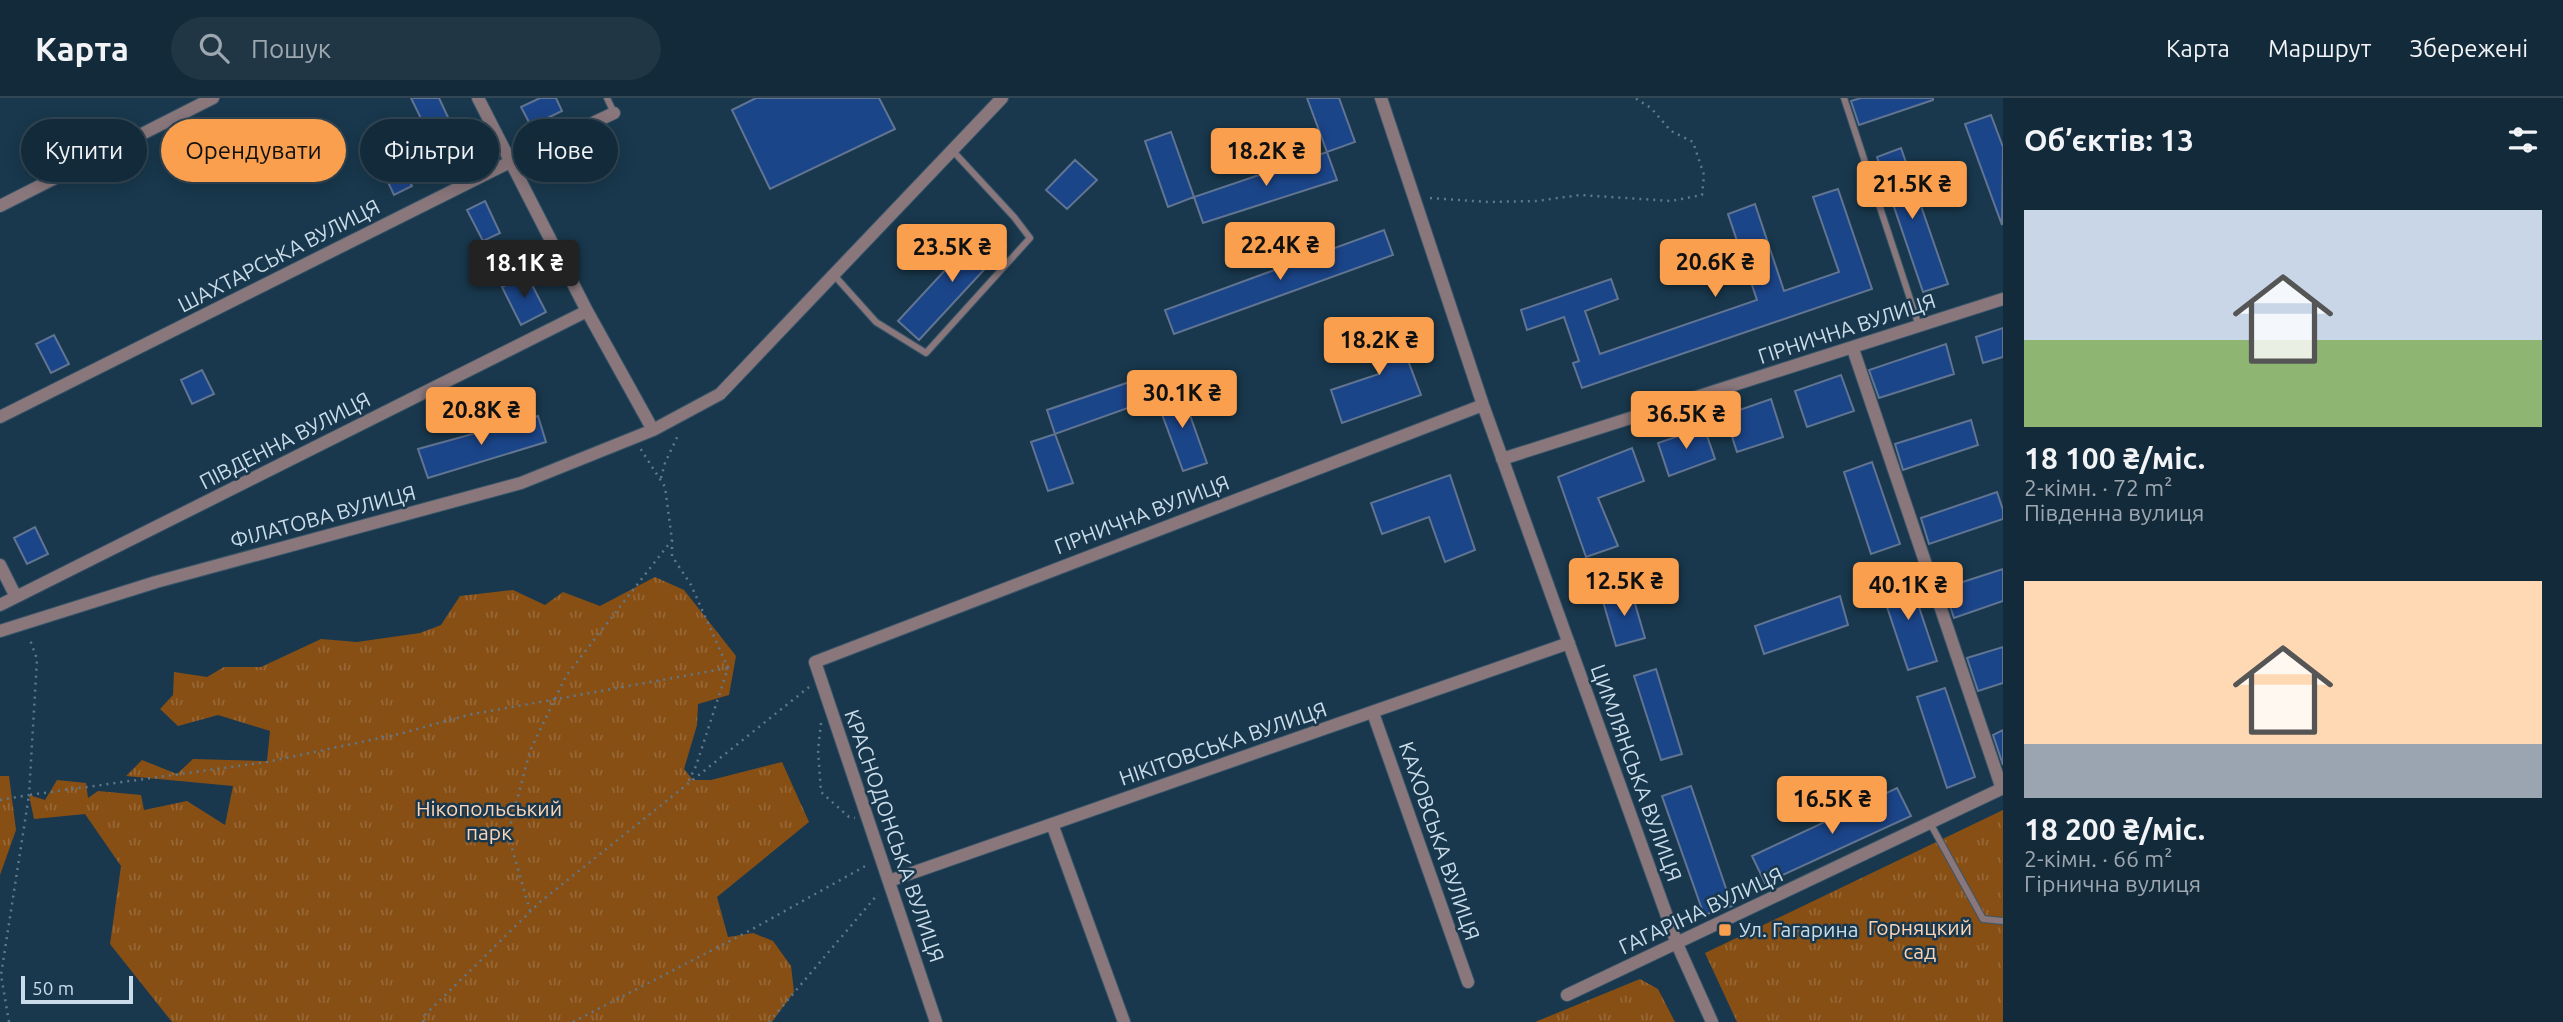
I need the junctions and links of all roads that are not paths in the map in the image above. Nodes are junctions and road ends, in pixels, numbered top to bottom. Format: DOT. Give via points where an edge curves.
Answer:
graph roads {
  1 [pos="213,98"];
  2 [pos="478,98"];
  3 [pos="607,98"];
  4 [pos="1002,98"];
  5 [pos="1381,98"];
  6 [pos="1844,98"];
  7 [pos="614,113"];
  8 [pos="952,150"];
  9 [pos="510,162"];
  10 [pos="0,206"];
  11 [pos="833,274"];
  12 [pos="2003,299"];
  13 [pos="587,311"];
  14 [pos="1919,326"];
  15 [pos="1853,349"];
  16 [pos="1483,405"];
  17 [pos="0,417"];
  18 [pos="653,430"];
  19 [pos="1502,459"];
  20 [pos="0,565"];
  21 [pos="16,597"];
  22 [pos="0,605"];
  23 [pos="0,631"];
  24 [pos="1569,643"];
  25 [pos="815,662"];
  26 [pos="1373,713"];
  27 [pos="2003,788"];
  28 [pos="1930,823"];
  29 [pos="1052,824"];
  30 [pos="889,881"];
  31 [pos="2003,921"];
  32 [pos="1677,944"];
  33 [pos="1468,982"];
  34 [pos="1567,995"];
  35 [pos="936,1022"];
  36 [pos="1124,1022"];
  37 [pos="1712,1022"];
  1 -- 10 [label="street"];
  2 -- 9 [label="street"];
  3 -- 7 [label="lane"];
  4 -- 8 [label="street, ФІЛАТОВА ВУЛИЦЯ"];
  5 -- 16 [label="street, ЦИМЛЯНСЬКА ВУЛИЦЯ"];
  6 -- 14 [label="lane"];
  7 -- 9 [label="street, ШАХТАРСЬКА ВУЛИЦЯ"];
  8 -- 11 [label="street, ФІЛАТОВА ВУЛИЦЯ"];
  8 -- 11 [label="lane" via="1030,238 926,353 876,322"];
  9 -- 13 [label="street"];
  9 -- 17 [label="street, ШАХТАРСЬКА ВУЛИЦЯ"];
  11 -- 18 [label="street, ФІЛАТОВА ВУЛИЦЯ" via="720,394"];
  12 -- 14 [label="street, ГІРНИЧНА ВУЛИЦЯ"];
  13 -- 18 [label="street"];
  13 -- 21 [label="street, ПІВДЕННА ВУЛИЦЯ"];
  14 -- 15 [label="street, ГІРНИЧНА ВУЛИЦЯ"];
  15 -- 19 [label="street, ГІРНИЧНА ВУЛИЦЯ"];
  15 -- 27 [label="street"];
  16 -- 19 [label="street, ЦИМЛЯНСЬКА ВУЛИЦЯ"];
  16 -- 25 [label="street, ГІРНИЧНА ВУЛИЦЯ"];
  18 -- 23 [label="street, ФІЛАТОВА ВУЛИЦЯ" via="521,483 156,582"];
  19 -- 24 [label="street, ЦИМЛЯНСЬКА ВУЛИЦЯ"];
  20 -- 21 [label="street"];
  21 -- 22 [label="street, ПІВДЕННА ВУЛИЦЯ"];
  24 -- 26 [label="street, НІКІТОВСЬКА ВУЛИЦЯ"];
  24 -- 32 [label="street, ЦИМЛЯНСЬКА ВУЛИЦЯ"];
  25 -- 30 [label="street, КРАСНОДОНСЬКА ВУЛИЦЯ"];
  26 -- 29 [label="street, НІКІТОВСЬКА ВУЛИЦЯ"];
  26 -- 33 [label="street, КАХОВСЬКА ВУЛИЦЯ"];
  27 -- 28 [label="street, ГАГАРІНА ВУЛИЦЯ"];
  28 -- 31 [label="lane" via="1983,919"];
  28 -- 32 [label="street, ГАГАРІНА ВУЛИЦЯ"];
  29 -- 30 [label="street, НІКІТОВСЬКА ВУЛИЦЯ"];
  29 -- 36 [label="street"];
  30 -- 35 [label="street, КРАСНОДОНСЬКА ВУЛИЦЯ"];
  32 -- 34 [label="street, ГАГАРІНА ВУЛИЦЯ"];
  32 -- 37 [label="street, ЦИМЛЯНСЬКА ВУЛИЦЯ"];
}
